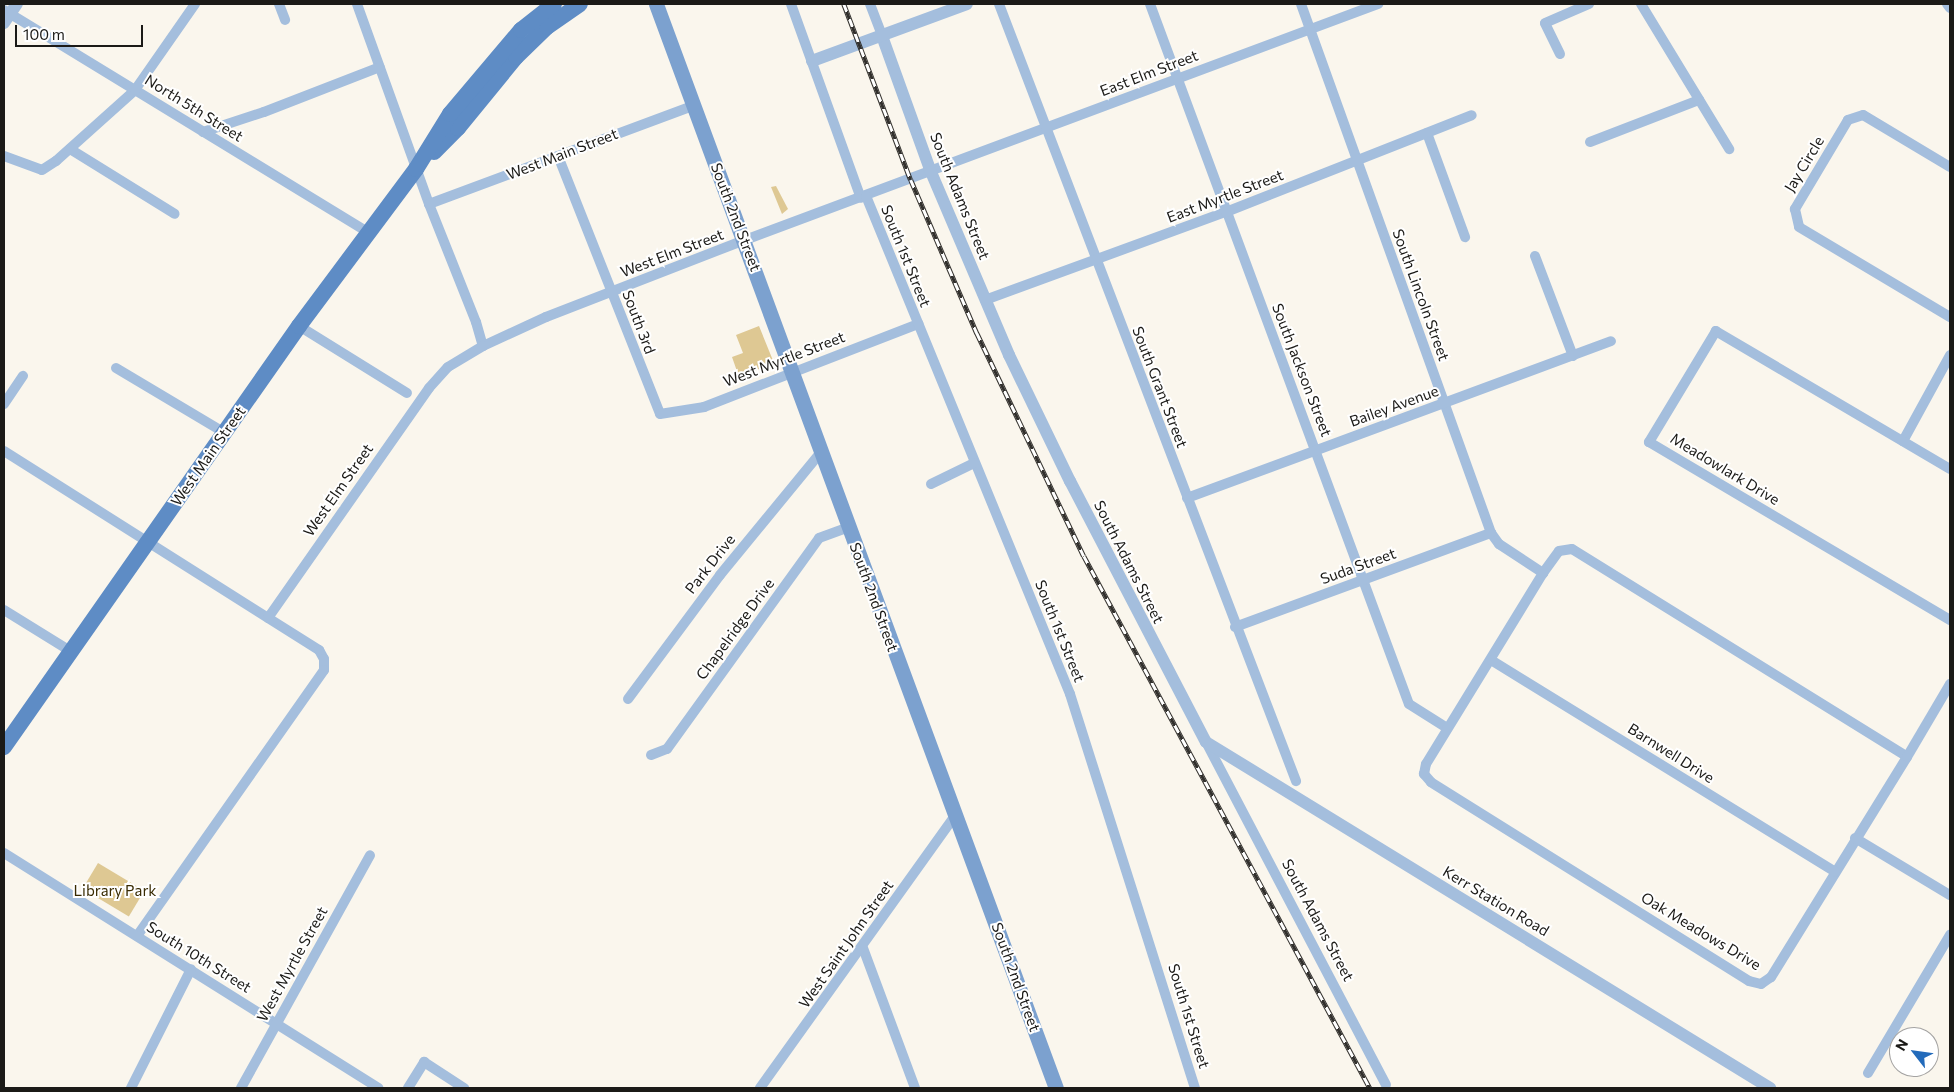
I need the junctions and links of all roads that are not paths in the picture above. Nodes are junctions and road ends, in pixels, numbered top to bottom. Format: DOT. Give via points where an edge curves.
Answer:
graph roads {
  1 [pos="195,4"];
  2 [pos="279,4"];
  3 [pos="357,4"];
  4 [pos="554,4"];
  5 [pos="580,4"];
  6 [pos="656,4"];
  7 [pos="791,4"];
  8 [pos="870,4"];
  9 [pos="967,4"];
  10 [pos="999,4"];
  11 [pos="1150,4"];
  12 [pos="1301,4"];
  13 [pos="1378,4"];
  14 [pos="1589,4"];
  15 [pos="1641,4"];
  16 [pos="1947,4"];
  17 [pos="1950,8"];
  18 [pos="9,13"];
  19 [pos="285,20"];
  20 [pos="1311,31"];
  21 [pos="882,36"];
  22 [pos="1560,54"];
  23 [pos="812,61"];
  24 [pos="380,67"];
  25 [pos="1177,78"];
  26 [pos="135,90"];
  27 [pos="1699,100"];
  28 [pos="695,105"];
  29 [pos="1472,115"];
  30 [pos="1045,128"];
  31 [pos="203,132"];
  32 [pos="1427,133"];
  33 [pos="1590,142"];
  34 [pos="70,149"];
  35 [pos="1728,150"];
  36 [pos="4,156"];
  37 [pos="558,156"];
  38 [pos="1358,162"];
  39 [pos="1950,167"];
  40 [pos="416,169"];
  41 [pos="931,172"];
  42 [pos="863,197"];
  43 [pos="428,204"];
  44 [pos="1226,212"];
  45 [pos="175,214"];
  46 [pos="367,232"];
  47 [pos="1465,237"];
  48 [pos="745,240"];
  49 [pos="1535,256"];
  50 [pos="1095,261"];
  51 [pos="612,293"];
  52 [pos="985,300"];
  53 [pos="1950,317"];
  54 [pos="918,324"];
  55 [pos="299,326"];
  56 [pos="1611,342"];
  57 [pos="483,346"];
  58 [pos="1950,355"];
  59 [pos="1572,356"];
  60 [pos="116,368"];
  61 [pos="791,372"];
  62 [pos="23,376"];
  63 [pos="407,393"];
  64 [pos="5,399"];
  65 [pos="1444,404"];
  66 [pos="660,414"];
  67 [pos="224,433"];
  68 [pos="1903,441"];
  69 [pos="1317,450"];
  70 [pos="4,451"];
  71 [pos="821,452"];
  72 [pos="974,463"];
  73 [pos="1950,469"];
  74 [pos="931,484"];
  75 [pos="1187,498"];
  76 [pos="848,527"];
  77 [pos="1491,533"];
  78 [pos="147,543"];
  79 [pos="1543,573"];
  80 [pos="1363,580"];
  81 [pos="4,610"];
  82 [pos="268,618"];
  83 [pos="1950,620"];
  84 [pos="1235,627"];
  85 [pos="70,651"];
  86 [pos="1491,660"];
  87 [pos="1950,684"];
  88 [pos="628,698"];
  89 [pos="1447,728"];
  90 [pos="1206,742"];
  91 [pos="4,746"];
  92 [pos="651,755"];
  93 [pos="1907,757"];
  94 [pos="1296,781"];
  95 [pos="955,816"];
  96 [pos="1855,838"];
  97 [pos="4,853"];
  98 [pos="370,855"];
  99 [pos="1835,872"];
  100 [pos="1950,895"];
  101 [pos="1950,935"];
  102 [pos="137,936"];
  103 [pos="863,948"];
  104 [pos="191,969"];
  105 [pos="276,1024"];
  106 [pos="1868,1073"];
  107 [pos="1386,1085"];
  108 [pos="131,1088"];
  109 [pos="241,1088"];
  110 [pos="378,1088"];
  111 [pos="408,1088"];
  112 [pos="464,1088"];
  113 [pos="760,1088"];
  114 [pos="915,1088"];
  115 [pos="1056,1088"];
  116 [pos="1195,1088"];
  117 [pos="1770,1088"];
  1 -- 26 [label="street"];
  2 -- 19 [label="street"];
  3 -- 24 [label="street"];
  4 -- 40 [label="main road, West Main Street" via="521,30 479,78 450,114"];
  5 -- 40 [label="main road, West Main Street" via="547,28 516,57 458,128"];
  6 -- 28 [label="main road, South 2nd Street"];
  7 -- 23 [label="street, South 1st Street"];
  8 -- 21 [label="street"];
  9 -- 21 [label="street"];
  10 -- 30 [label="street, South Grant Street"];
  11 -- 25 [label="street, South Jackson Street"];
  12 -- 20 [label="street, South Lincoln Street"];
  13 -- 20 [label="street, East Elm Street"];
  14 -- 22 [label="street" via="1545,23"];
  15 -- 27 [label="street"];
  16 -- 17 [label="street"];
  18 -- 26 [label="street, North 5th Street"];
  20 -- 25 [label="street, East Elm Street"];
  20 -- 38 [label="street, South Lincoln Street"];
  21 -- 23 [label="street"];
  21 -- 41 [label="street, South Adams Street"];
  23 -- 42 [label="street, South 1st Street"];
  24 -- 31 [label="street"];
  24 -- 40 [label="street"];
  25 -- 30 [label="street, East Elm Street"];
  25 -- 44 [label="street, South Jackson Street"];
  26 -- 31 [label="street, North 5th Street"];
  26 -- 34 [label="street"];
  27 -- 33 [label="street"];
  27 -- 35 [label="street"];
  28 -- 37 [label="street, West Main Street"];
  28 -- 48 [label="main road, South 2nd Street"];
  29 -- 32 [label="street, East Myrtle Street"];
  30 -- 41 [label="street, East Elm Street"];
  30 -- 50 [label="street, South Grant Street"];
  31 -- 46 [label="street, North 5th Street"];
  32 -- 38 [label="street, East Myrtle Street"];
  32 -- 47 [label="street"];
  34 -- 36 [label="street" via="42,170"];
  34 -- 45 [label="street"];
  37 -- 43 [label="street, West Main Street"];
  37 -- 51 [label="street, South 3rd"];
  38 -- 44 [label="street, East Myrtle Street"];
  38 -- 65 [label="street, South Lincoln Street"];
  39 -- 53 [label="street, Jay Circle" via="1864,115 1848,120 1795,209 1799,227"];
  40 -- 43 [label="street"];
  40 -- 46 [label="main road, West Main Street"];
  41 -- 42 [label="street, West Elm Street"];
  41 -- 52 [label="street, South Adams Street"];
  42 -- 48 [label="street, West Elm Street"];
  42 -- 54 [label="street, South 1st Street"];
  43 -- 57 [label="street"];
  44 -- 50 [label="street, East Myrtle Street"];
  44 -- 69 [label="street, South Jackson Street"];
  46 -- 55 [label="main road, West Main Street"];
  48 -- 51 [label="street, West Elm Street"];
  48 -- 61 [label="main road, South 2nd Street"];
  49 -- 59 [label="street"];
  50 -- 52 [label="street, East Myrtle Street"];
  50 -- 75 [label="street, South Grant Street"];
  51 -- 57 [label="street, West Elm Street"];
  51 -- 66 [label="street, South 3rd"];
  52 -- 90 [label="street, South Adams Street" via="1070,481"];
  54 -- 61 [label="street, West Myrtle Street"];
  54 -- 72 [label="street, South 1st Street"];
  55 -- 63 [label="street"];
  55 -- 67 [label="main road, West Main Street"];
  56 -- 59 [label="street, Bailey Avenue"];
  57 -- 82 [label="street, West Elm Street" via="448,367 429,388"];
  58 -- 68 [label="street"];
  59 -- 65 [label="street, Bailey Avenue"];
  60 -- 67 [label="street"];
  61 -- 66 [label="street, West Myrtle Street" via="704,407"];
  61 -- 71 [label="main road, South 2nd Street"];
  62 -- 64 [label="street"];
  65 -- 69 [label="street, Bailey Avenue"];
  65 -- 77 [label="street, South Lincoln Street"];
  67 -- 78 [label="main road, West Main Street"];
  68 -- 73 [label="street, Meadowlark Drive"];
  68 -- 83 [label="street, Meadowlark Drive" via="1716,331 1649,442"];
  69 -- 75 [label="street, Bailey Avenue"];
  69 -- 80 [label="street, South Jackson Street"];
  70 -- 78 [label="street"];
  71 -- 76 [label="main road, South 2nd Street"];
  71 -- 88 [label="street, Park Drive" via="720,575"];
  72 -- 74 [label="street"];
  72 -- 116 [label="street, South 1st Street" via="1070,694"];
  75 -- 84 [label="street, South Grant Street"];
  76 -- 92 [label="street, Chapelridge Drive" via="819,538 668,749"];
  76 -- 95 [label="main road, South 2nd Street"];
  77 -- 79 [label="street, South Lincoln Street" via="1499,544"];
  77 -- 80 [label="street, Suda Street"];
  78 -- 82 [label="street"];
  78 -- 85 [label="main road, West Main Street"];
  79 -- 86 [label="street, Oak Meadows Drive"];
  79 -- 93 [label="street, Oak Meadows Drive" via="1559,551 1572,549"];
  80 -- 84 [label="street, Suda Street"];
  80 -- 89 [label="street, South Jackson Street" via="1409,704"];
  81 -- 85 [label="street"];
  82 -- 102 [label="street" via="319,650 324,659 324,670"];
  84 -- 94 [label="street, South Grant Street"];
  85 -- 91 [label="main road, West Main Street"];
  86 -- 89 [label="street, Oak Meadows Drive"];
  86 -- 99 [label="street, Barnwell Drive"];
  87 -- 93 [label="street"];
  89 -- 99 [label="street, Oak Meadows Drive" via="1426,764 1424,774 1431,782 1749,981 1760,984 1771,977"];
  90 -- 107 [label="street, South Adams Street"];
  90 -- 117 [label="street, Kerr Station Road"];
  93 -- 96 [label="street, Oak Meadows Drive"];
  95 -- 103 [label="street, West Saint John Street"];
  95 -- 115 [label="main road, South 2nd Street"];
  96 -- 99 [label="street, Oak Meadows Drive"];
  96 -- 100 [label="street"];
  97 -- 102 [label="street, South 10th Street"];
  98 -- 105 [label="street, West Myrtle Street"];
  101 -- 106 [label="street"];
  102 -- 104 [label="street, South 10th Street"];
  103 -- 113 [label="street, West Saint John Street"];
  103 -- 114 [label="street"];
  104 -- 105 [label="street, South 10th Street"];
  104 -- 108 [label="street"];
  105 -- 109 [label="street, West Myrtle Street"];
  105 -- 110 [label="street, South 10th Street"];
  111 -- 112 [label="street" via="424,1062"];
}
